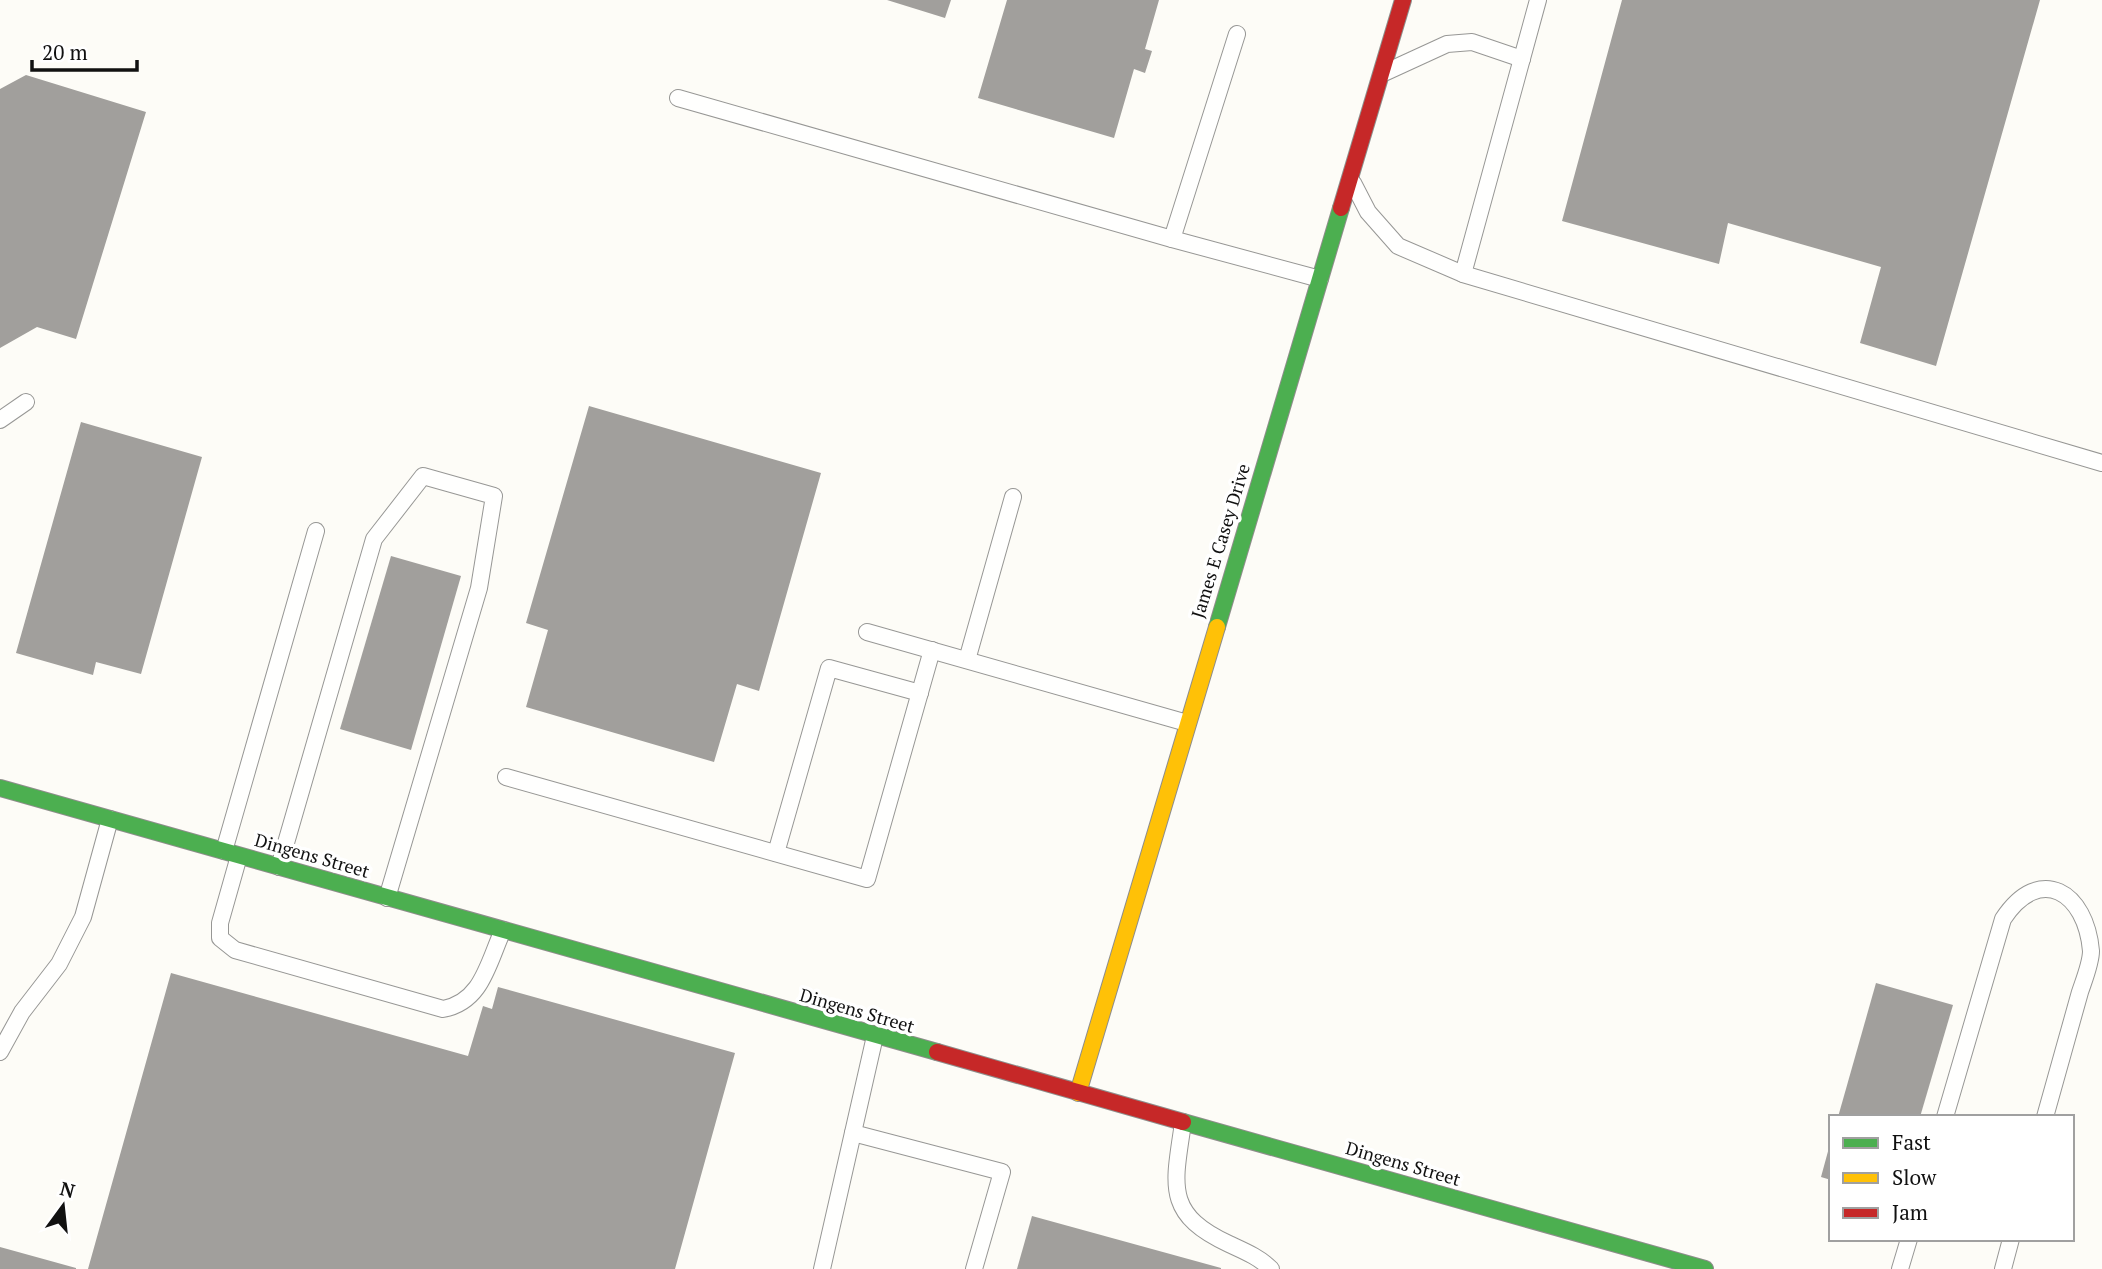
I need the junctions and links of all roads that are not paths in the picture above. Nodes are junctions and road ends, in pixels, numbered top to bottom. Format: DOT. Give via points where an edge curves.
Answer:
graph roads {
  1 [pos="1402,0"];
  2 [pos="1538,0"];
  3 [pos="1237,34"];
  4 [pos="1522,59"];
  5 [pos="1381,75"];
  6 [pos="678,98"];
  7 [pos="1350,177"];
  8 [pos="1172,239"];
  9 [pos="1463,274"];
  10 [pos="1320,279"];
  11 [pos="26,402"];
  12 [pos="0,420"];
  13 [pos="2102,463"];
  14 [pos="1013,497"];
  15 [pos="316,531"];
  16 [pos="867,632"];
  17 [pos="932,650"];
  18 [pos="967,660"];
  19 [pos="920,693"];
  20 [pos="1188,723"];
  21 [pos="506,776"];
  22 [pos="0,788"];
  23 [pos="110,819"];
  24 [pos="231,853"];
  25 [pos="776,853"];
  26 [pos="279,867"];
  27 [pos="387,898"];
  28 [pos="503,930"];
  29 [pos="875,1036"];
  30 [pos="0,1052"];
  31 [pos="1078,1093"];
  32 [pos="1946,1115"];
  33 [pos="2046,1115"];
  34 [pos="1183,1123"];
  35 [pos="853,1133"];
  36 [pos="1908,1241"];
  37 [pos="2010,1241"];
  38 [pos="822,1269"];
  39 [pos="974,1269"];
  40 [pos="1270,1269"];
  41 [pos="1705,1269"];
  42 [pos="1900,1269"];
  43 [pos="2003,1269"];
  1 -- 5 [label="street, James E Casey Drive"];
  2 -- 4 [label="lane"];
  3 -- 8 [label="lane"];
  4 -- 5 [label="lane" via="1472,42 1447,44"];
  4 -- 9 [label="lane"];
  5 -- 7 [label="street, James E Casey Drive"];
  6 -- 8 [label="lane"];
  7 -- 9 [label="lane" via="1368,212 1398,246"];
  7 -- 10 [label="street, James E Casey Drive"];
  8 -- 10 [label="lane"];
  9 -- 13 [label="lane"];
  10 -- 20 [label="street, James E Casey Drive"];
  11 -- 12 [label="lane"];
  14 -- 18 [label="lane"];
  15 -- 24 [label="lane"];
  16 -- 17 [label="lane"];
  17 -- 18 [label="lane"];
  17 -- 19 [label="lane"];
  18 -- 20 [label="lane"];
  19 -- 25 [label="lane" via="829,668"];
  19 -- 25 [label="lane" via="867,879"];
  20 -- 31 [label="street, James E Casey Drive"];
  21 -- 25 [label="lane"];
  22 -- 23 [label="street, Dingens Street"];
  23 -- 24 [label="street, Dingens Street"];
  23 -- 30 [label="lane" via="83,918 59,964 22,1012"];
  24 -- 26 [label="street, Dingens Street"];
  24 -- 28 [label="lane" via="220,939 235,950 443,1009 462,1006 477,989"];
  26 -- 27 [label="street, Dingens Street"];
  26 -- 27 [label="lane" via="374,538 423,476 494,496 479,588"];
  27 -- 28 [label="street, Dingens Street"];
  28 -- 29 [label="street, Dingens Street"];
  29 -- 31 [label="street, Dingens Street"];
  29 -- 35 [label="lane"];
  31 -- 34 [label="street, Dingens Street"];
  32 -- 33 [label="lane" via="2003,919 2014,903 2052,888 2071,897 2081,912 2091,953"];
  34 -- 40 [label="lane" via="1175,1176 1181,1209 1202,1232 1262,1260"];
  34 -- 41 [label="street, Dingens Street"];
  35 -- 38 [label="lane"];
  35 -- 39 [label="lane" via="1002,1172"];
  36 -- 42 [label="lane"];
  37 -- 43 [label="lane"];
}
